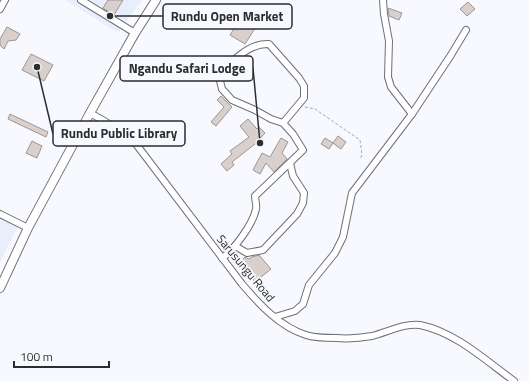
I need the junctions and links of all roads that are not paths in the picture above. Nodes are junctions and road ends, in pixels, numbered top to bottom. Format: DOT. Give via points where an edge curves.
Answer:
graph roads {
  1 [pos="5,0"];
  2 [pos="81,0"];
  3 [pos="156,0"];
  4 [pos="383,0"];
  5 [pos="0,9"];
  6 [pos="466,30"];
  7 [pos="135,32"];
  8 [pos="90,113"];
  9 [pos="412,114"];
  10 [pos="283,123"];
  11 [pos="290,163"];
  12 [pos="0,214"];
  13 [pos="28,228"];
  14 [pos="235,246"];
  15 [pos="222,258"];
  16 [pos="0,288"];
  17 [pos="275,318"];
  18 [pos="514,381"];
  1 -- 5 [label="street"];
  2 -- 7 [label="street"];
  3 -- 7 [label="main road"];
  4 -- 9 [label="street" via="389,41 388,77 391,87"];
  6 -- 9 [label="street"];
  7 -- 8 [label="main road"];
  8 -- 13 [label="main road"];
  8 -- 15 [label="street, Sarusungu Road" via="125,133 136,144"];
  9 -- 17 [label="street" via="352,193 343,238 335,253 309,285 302,304 296,311"];
  10 -- 10 [label="street" via="304,98 304,86 269,44 260,44 231,62 219,77 222,89 232,100"];
  10 -- 11 [label="street" via="303,150"];
  11 -- 14 [label="street" via="255,196 257,208"];
  11 -- 14 [label="street" via="293,176 304,193 303,203 297,214 263,250 247,253"];
  12 -- 13 [label="street"];
  13 -- 16 [label="main road"];
  14 -- 15 [label="street"];
  15 -- 17 [label="street, Sarusungu Road" via="258,302"];
  17 -- 18 [label="street, Sarusungu Road" via="306,335 324,338 365,337 402,326 420,325 454,339"];
}
